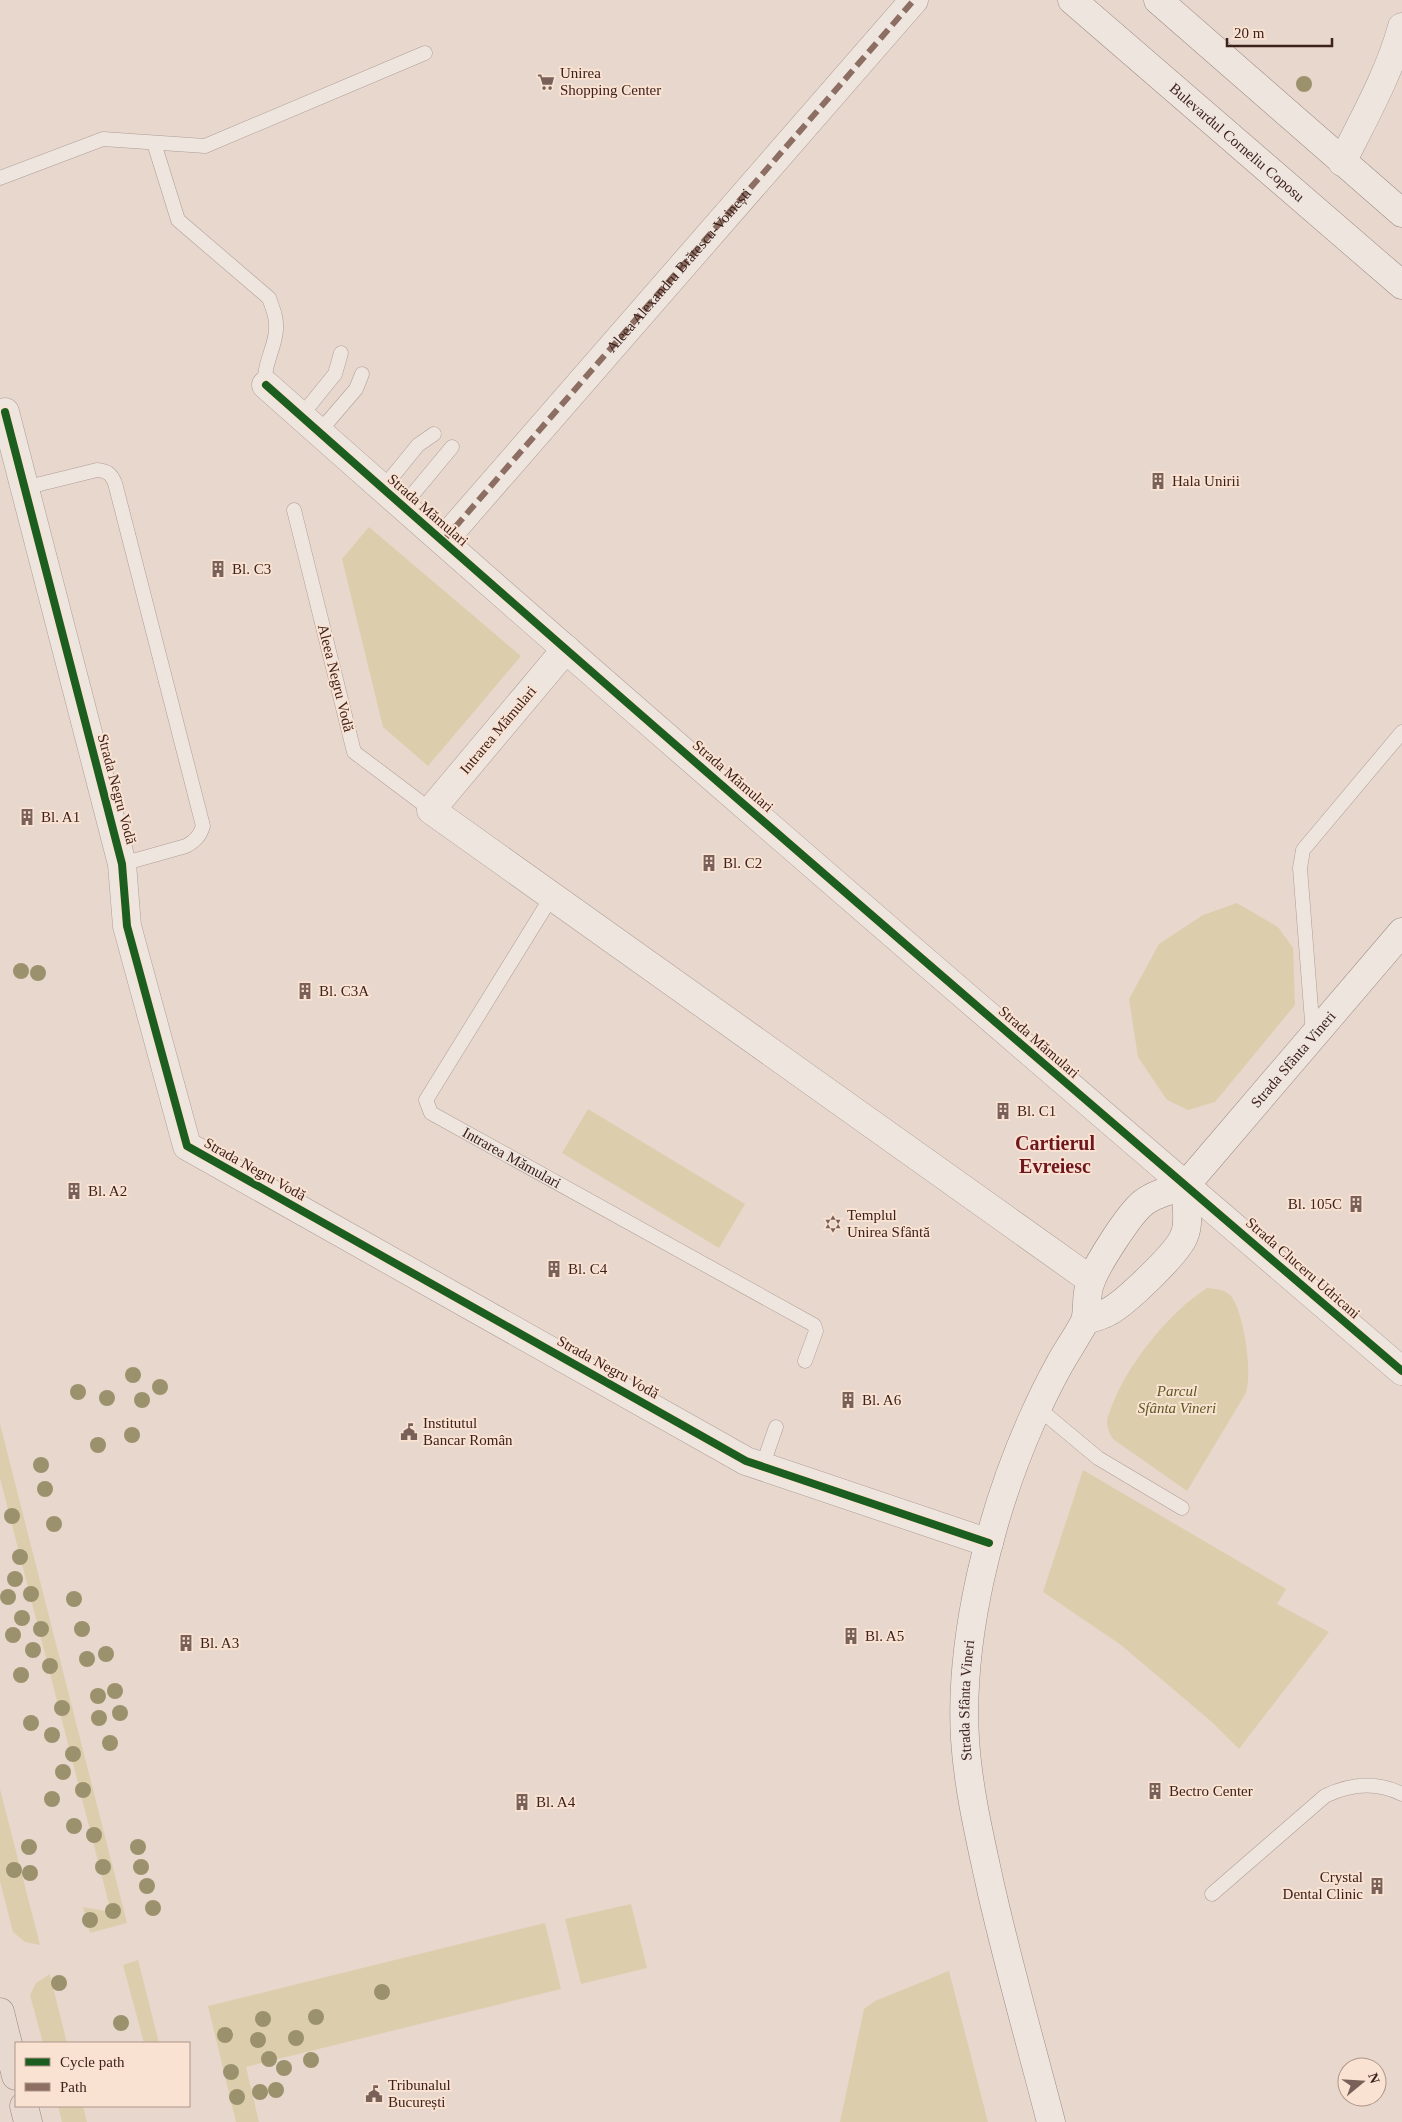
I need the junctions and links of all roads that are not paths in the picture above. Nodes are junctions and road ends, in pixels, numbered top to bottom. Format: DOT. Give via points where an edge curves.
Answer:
graph roads {
  1 [pos="914,0"];
  2 [pos="1072,0"];
  3 [pos="1158,0"];
  4 [pos="1402,27"];
  5 [pos="425,53"];
  6 [pos="154,143"];
  7 [pos="1342,162"];
  8 [pos="0,178"];
  9 [pos="1402,213"];
  10 [pos="1402,285"];
  11 [pos="341,352"];
  12 [pos="362,374"];
  13 [pos="266,385"];
  14 [pos="3,407"];
  15 [pos="310,424"];
  16 [pos="434,434"];
  17 [pos="452,447"];
  18 [pos="24,488"];
  19 [pos="383,488"];
  20 [pos="403,506"];
  21 [pos="294,510"];
  22 [pos="443,541"];
  23 [pos="566,649"];
  24 [pos="1402,732"];
  25 [pos="431,810"];
  26 [pos="122,864"];
  27 [pos="552,896"];
  28 [pos="1402,932"];
  29 [pos="1313,1034"];
  30 [pos="1185,1186"];
  31 [pos="1091,1280"];
  32 [pos="1086,1320"];
  33 [pos="805,1361"];
  34 [pos="1402,1371"];
  35 [pos="1038,1408"];
  36 [pos="776,1427"];
  37 [pos="762,1467"];
  38 [pos="1182,1508"];
  39 [pos="989,1543"];
  40 [pos="1402,1794"];
  41 [pos="1212,1894"];
  42 [pos="0,2012"];
  43 [pos="15,2072"];
  44 [pos="24,2107"];
  45 [pos="28,2122"];
  46 [pos="1051,2122"];
  1 -- 22 [label="street, Aleea Alexandru Brătescu-Voinești"];
  2 -- 10 [label="street, Bulevardul Corneliu Coposu"];
  3 -- 7 [label="street"];
  4 -- 7 [label="street" via="1375,96"];
  5 -- 6 [label="lane" via="206,146"];
  6 -- 8 [label="lane" via="104,139"];
  6 -- 13 [label="lane" via="178,220 269,298 275,313 276,330 264,376"];
  7 -- 9 [label="street"];
  11 -- 15 [label="lane" via="335,374"];
  12 -- 15 [label="lane" via="356,389"];
  13 -- 15 [label="street, Strada Mămulari"];
  14 -- 18 [label="street, Strada Negru Vodă"];
  15 -- 19 [label="street, Strada Mămulari"];
  16 -- 19 [label="lane" via="418,445"];
  17 -- 20 [label="lane"];
  18 -- 26 [label="street, Strada Negru Vodă"];
  18 -- 26 [label="lane" via="105,470 111,474 118,492 203,826 197,838 186,846"];
  19 -- 20 [label="street, Strada Mămulari"];
  20 -- 22 [label="street, Strada Mămulari"];
  21 -- 25 [label="lane, Aleea Negru Vodă" via="354,752"];
  22 -- 23 [label="street, Strada Mămulari"];
  23 -- 25 [label="street, Intrarea Mămulari"];
  23 -- 30 [label="street, Strada Mămulari"];
  24 -- 29 [label="lane" via="1303,850 1300,868"];
  25 -- 27 [label="street"];
  26 -- 37 [label="street, Strada Negru Vodă" via="127,926 187,1146 746,1462"];
  27 -- 31 [label="street"];
  27 -- 33 [label="lane, Intrarea Mămulari" via="426,1100 427,1107 431,1113 814,1325 816,1331"];
  28 -- 29 [label="street, Strada Sfânta Vineri"];
  29 -- 30 [label="street, Strada Sfânta Vineri"];
  30 -- 31 [label="street" via="1144,1202 1131,1216"];
  30 -- 32 [label="street" via="1187,1216 1185,1236 1180,1243 1120,1304"];
  30 -- 34 [label="street, Strada Cluceru Udricani"];
  31 -- 32 [label="street" via="1086,1296"];
  32 -- 35 [label="street, Strada Sfânta Vineri"];
  35 -- 38 [label="lane" via="1098,1458"];
  35 -- 39 [label="street, Strada Sfânta Vineri"];
  36 -- 37 [label="lane"];
  37 -- 39 [label="street, Strada Negru Vodă"];
  39 -- 46 [label="street, Strada Sfânta Vineri" via="967,1662 965,1740 971,1792 989,1881"];
  40 -- 41 [label="lane" via="1380,1786 1357,1786 1325,1796"];
  42 -- 43 [label="main road"];
  44 -- 45 [label="main road"];
}
